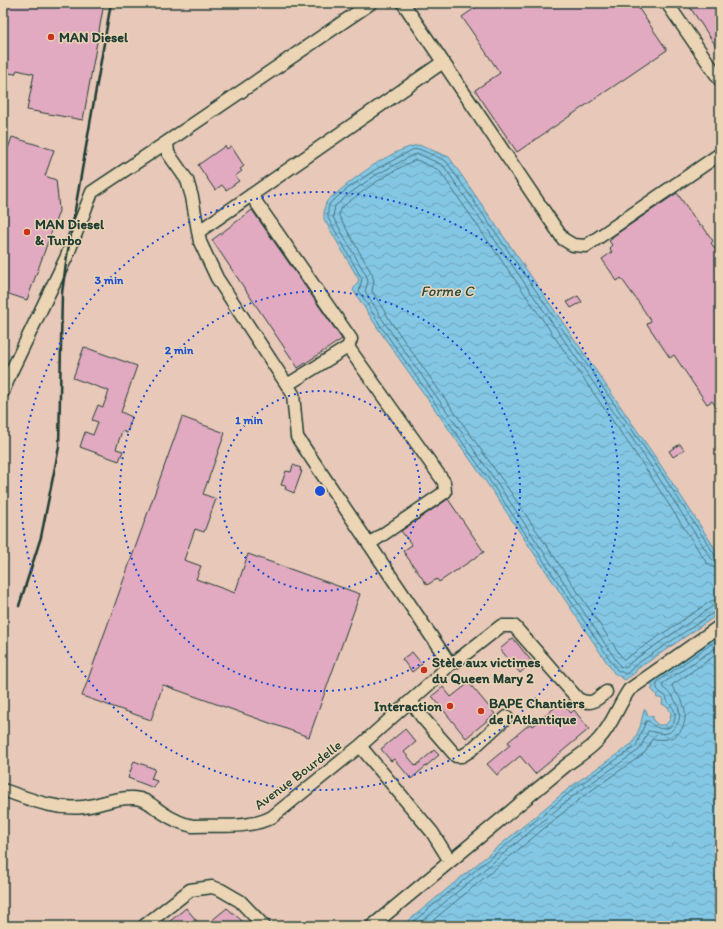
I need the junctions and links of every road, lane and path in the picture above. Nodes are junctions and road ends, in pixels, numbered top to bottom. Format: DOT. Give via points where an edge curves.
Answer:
graph roads {
  1 [pos="371,3"];
  2 [pos="403,3"];
  3 [pos="667,3"];
  4 [pos="443,62"];
  5 [pos="720,80"];
  6 [pos="167,142"];
  7 [pos="720,154"];
  8 [pos="251,195"];
  9 [pos="198,232"];
  10 [pos="348,347"];
  11 [pos="287,385"];
  12 [pos="3,392"];
  13 [pos="369,544"];
  14 [pos="720,626"];
  15 [pos="450,664"];
  16 [pos="606,692"];
  17 [pos="411,701"];
  18 [pos="508,717"];
  19 [pos="360,746"];
  20 [pos="3,790"];
  21 [pos="450,860"];
  22 [pos="144,926"];
  23 [pos="264,926"];
  24 [pos="372,926"];
  1 -- 6 [label="street"];
  2 -- 4 [label="street"];
  3 -- 5 [label="street"];
  4 -- 7 [label="street" via="563,238 573,246 586,246"];
  4 -- 8 [label="street"];
  6 -- 9 [label="street" via="168,153 187,180"];
  6 -- 12 [label="street" via="92,192 66,256"];
  8 -- 9 [label="street"];
  8 -- 10 [label="street" via="351,339"];
  9 -- 11 [label="street" via="200,242 218,278"];
  10 -- 11 [label="street"];
  10 -- 13 [label="street" via="444,482 445,492"];
  11 -- 13 [label="street" via="293,394 297,437"];
  13 -- 15 [label="street"];
  14 -- 21 [label="street" via="629,690 598,740 462,853"];
  15 -- 16 [label="street, Avenue Bourdelle" via="501,626 514,626 578,699 586,703 593,702"];
  15 -- 17 [label="street, Avenue Bourdelle"];
  17 -- 18 [label="street" via="456,756 462,756 470,751"];
  17 -- 19 [label="street, Avenue Bourdelle"];
  19 -- 20 [label="street, Avenue Bourdelle" via="272,817 250,825 184,824 152,804 134,798 115,799 84,807 66,807 50,806"];
  19 -- 21 [label="street" via="432,832"];
  21 -- 24 [label="street"];
  22 -- 23 [label="street" via="190,890 212,887 240,901"];
}
